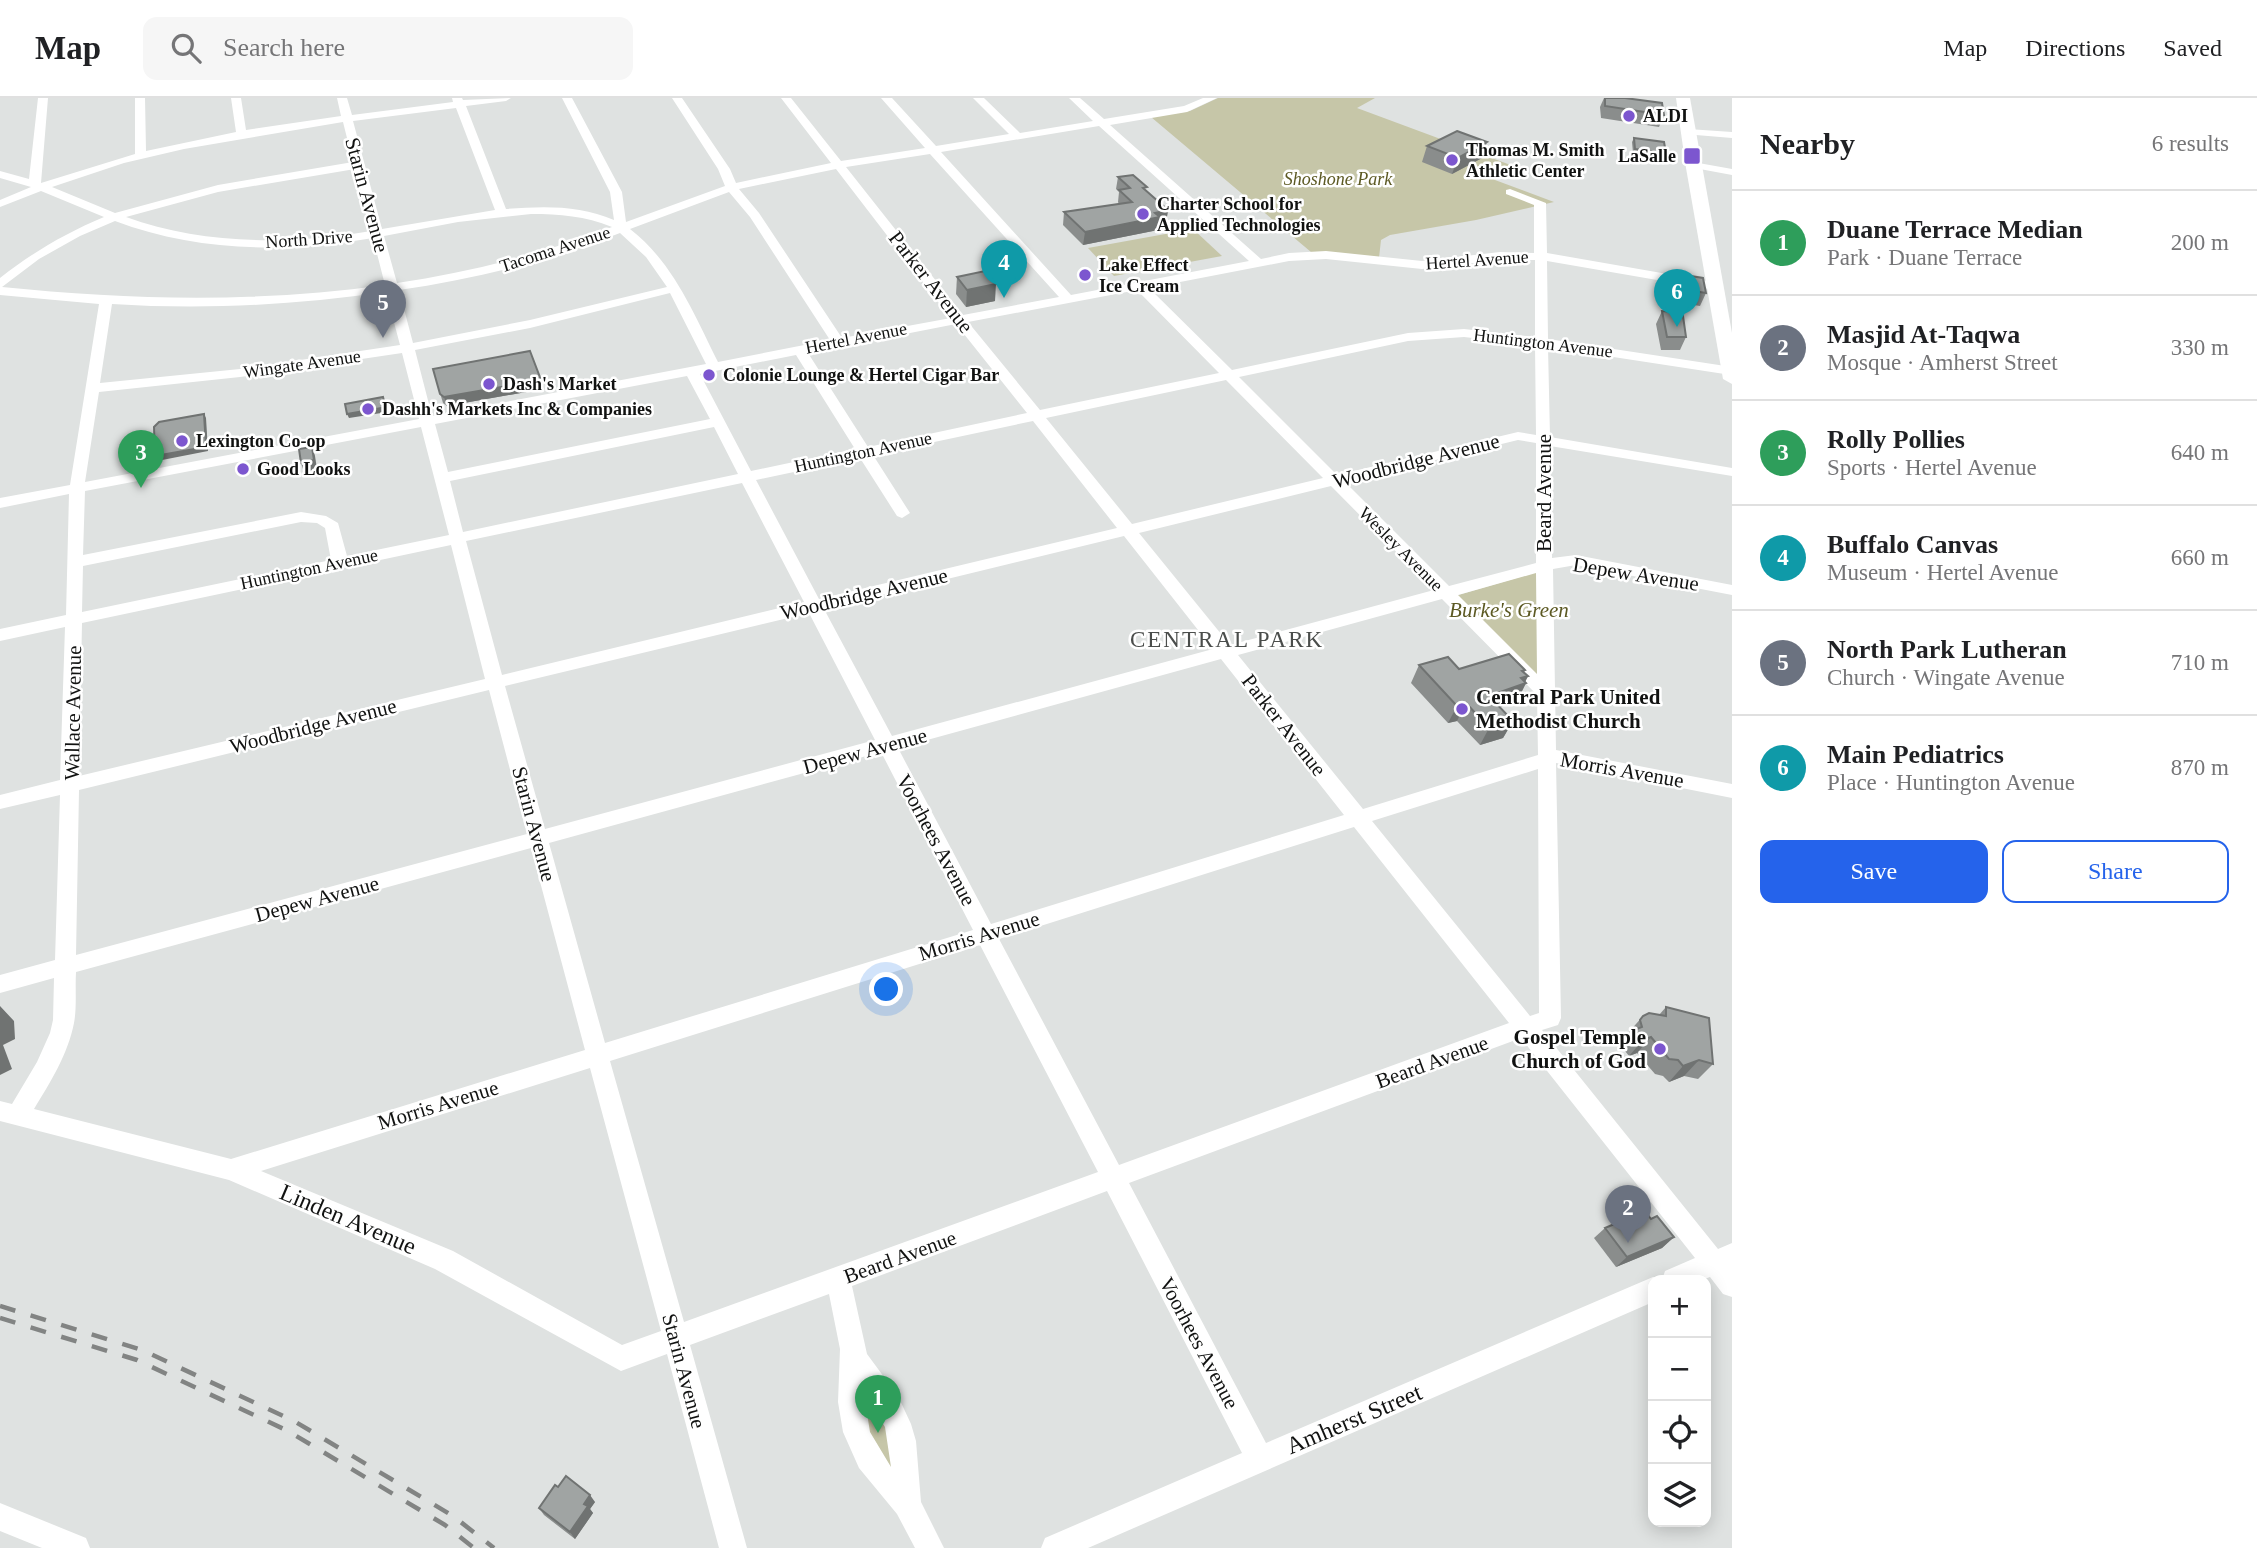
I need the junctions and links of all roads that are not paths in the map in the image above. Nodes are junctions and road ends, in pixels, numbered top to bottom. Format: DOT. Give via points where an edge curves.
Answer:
graph roads {
  1 [pos="43,98"];
  2 [pos="140,98"];
  3 [pos="236,98"];
  4 [pos="342,98"];
  5 [pos="506,98"];
  6 [pos="567,98"];
  7 [pos="677,98"];
  8 [pos="786,98"];
  9 [pos="886,98"];
  10 [pos="978,98"];
  11 [pos="1074,98"];
  12 [pos="1212,98"];
  13 [pos="1683,98"];
  14 [pos="459,101"];
  15 [pos="347,120"];
  16 [pos="1101,123"];
  17 [pos="1688,132"];
  18 [pos="1732,133"];
  19 [pos="242,136"];
  20 [pos="1017,136"];
  21 [pos="933,150"];
  22 [pos="141,157"];
  23 [pos="359,165"];
  24 [pos="839,165"];
  25 [pos="1693,165"];
  26 [pos="1732,172"];
  27 [pos="0,174"];
  28 [pos="39,185"];
  29 [pos="732,188"];
  30 [pos="1510,192"];
  31 [pos="0,204"];
  32 [pos="502,214"];
  33 [pos="117,218"];
  34 [pos="621,228"];
  35 [pos="378,233"];
  36 [pos="1541,257"];
  37 [pos="1258,262"];
  38 [pos="0,284"];
  39 [pos="1138,285"];
  40 [pos="1715,286"];
  41 [pos="392,289"];
  42 [pos="673,289"];
  43 [pos="0,291"];
  44 [pos="1067,298"];
  45 [pos="106,302"];
  46 [pos="959,318"];
  47 [pos="838,342"];
  48 [pos="1544,342"];
  49 [pos="407,348"];
  50 [pos="799,349"];
  51 [pos="713,365"];
  52 [pos="691,370"];
  53 [pos="1227,375"];
  54 [pos="1731,375"];
  55 [pos="93,388"];
  56 [pos="1038,416"];
  57 [pos="426,421"];
  58 [pos="718,422"];
  59 [pos="1544,440"];
  60 [pos="863,452"];
  61 [pos="1732,472"];
  62 [pos="746,476"];
  63 [pos="441,478"];
  64 [pos="1333,481"];
  65 [pos="77,488"];
  66 [pos="0,503"];
  67 [pos="902,513"];
  68 [pos="1129,530"];
  69 [pos="457,538"];
  70 [pos="76,562"];
  71 [pos="340,563"];
  72 [pos="1545,566"];
  73 [pos="1732,590"];
  74 [pos="1446,593"];
  75 [pos="814,606"];
  76 [pos="75,619"];
  77 [pos="0,635"];
  78 [pos="1227,653"];
  79 [pos="495,682"];
  80 [pos="1547,694"];
  81 [pos="887,745"];
  82 [pos="1546,759"];
  83 [pos="71,785"];
  84 [pos="1732,791"];
  85 [pos="0,802"];
  86 [pos="1358,818"];
  87 [pos="538,839"];
  88 [pos="985,934"];
  89 [pos="66,966"];
  90 [pos="0,984"];
  91 [pos="1525,1028"];
  92 [pos="597,1055"];
  93 [pos="9,1113"];
  94 [pos="230,1170"];
  95 [pos="1113,1178"];
  96 [pos="1722,1259"];
  97 [pos="1685,1275"];
  98 [pos="837,1279"];
  99 [pos="1732,1285"];
  100 [pos="1648,1291"];
  101 [pos="676,1338"];
  102 [pos="855,1360"];
  103 [pos="1260,1459"];
  104 [pos="907,1504"];
  105 [pos="0,1517"];
  106 [pos="76,1548"];
  107 [pos="733,1548"];
  108 [pos="930,1548"];
  109 [pos="1055,1548"];
  1 -- 28 [label="street"];
  2 -- 22 [label="street"];
  3 -- 19 [label="street"];
  4 -- 15 [label="street, Starin Avenue"];
  5 -- 14 [label="street"];
  6 -- 34 [label="street" via="616,192"];
  7 -- 29 [label="street"];
  8 -- 24 [label="street, Parker Avenue"];
  9 -- 21 [label="street"];
  10 -- 20 [label="street"];
  11 -- 16 [label="street"];
  12 -- 16 [label="street, Tacoma Avenue" via="1187,109"];
  13 -- 17 [label="main road"];
  14 -- 15 [label="street"];
  14 -- 32 [label="street"];
  15 -- 19 [label="street"];
  15 -- 23 [label="street, Starin Avenue"];
  16 -- 20 [label="street, Tacoma Avenue"];
  16 -- 37 [label="street"];
  17 -- 18 [label="street"];
  17 -- 25 [label="main road"];
  19 -- 22 [label="street"];
  20 -- 21 [label="street, Tacoma Avenue"];
  21 -- 24 [label="street, Tacoma Avenue"];
  21 -- 44 [label="street"];
  22 -- 28 [label="street"];
  23 -- 33 [label="street" via="229,187"];
  23 -- 35 [label="street, Starin Avenue"];
  24 -- 29 [label="street, Tacoma Avenue"];
  24 -- 46 [label="street, Parker Avenue"];
  25 -- 26 [label="street"];
  25 -- 40 [label="main road"];
  27 -- 28 [label="street, North Drive"];
  28 -- 31 [label="street"];
  28 -- 33 [label="street, North Drive"];
  29 -- 34 [label="street, Tacoma Avenue"];
  29 -- 47 [label="street" via="755,215"];
  30 -- 36 [label="street, Beard Avenue" via="1540,203"];
  32 -- 34 [label="street, North Drive" via="571,212 608,220"];
  32 -- 35 [label="street, North Drive"];
  33 -- 35 [label="street, North Drive" via="163,232 236,242 306,242"];
  33 -- 38 [label="street" via="49,247"];
  34 -- 41 [label="street, Tacoma Avenue" via="507,265"];
  34 -- 42 [label="street" via="651,256"];
  35 -- 41 [label="street, Starin Avenue"];
  36 -- 37 [label="street, Hertel Avenue" via="1500,256 1422,265 1326,255"];
  36 -- 40 [label="street, Hertel Avenue"];
  36 -- 48 [label="street, Beard Avenue"];
  37 -- 39 [label="street, Hertel Avenue"];
  39 -- 44 [label="street, Hertel Avenue"];
  39 -- 53 [label="street, Wesley Avenue"];
  40 -- 54 [label="main road"];
  41 -- 45 [label="street, Tacoma Avenue" via="271,302"];
  41 -- 49 [label="street, Starin Avenue"];
  42 -- 49 [label="street, Wingate Avenue"];
  42 -- 51 [label="street"];
  43 -- 45 [label="street, Tacoma Avenue"];
  44 -- 46 [label="street, Hertel Avenue"];
  45 -- 55 [label="street, Wallace Avenue"];
  46 -- 47 [label="street, Hertel Avenue"];
  46 -- 56 [label="street, Parker Avenue"];
  47 -- 50 [label="street, Hertel Avenue"];
  48 -- 53 [label="street, Huntington Avenue" via="1434,334"];
  48 -- 54 [label="street, Huntington Avenue"];
  48 -- 59 [label="street, Beard Avenue"];
  49 -- 55 [label="street, Wingate Avenue" via="257,372"];
  49 -- 57 [label="street, Starin Avenue"];
  50 -- 51 [label="street, Hertel Avenue"];
  50 -- 60 [label="street"];
  51 -- 52 [label="street, Hertel Avenue"];
  52 -- 57 [label="street, Hertel Avenue"];
  52 -- 58 [label="street, Voorhees Avenue"];
  53 -- 56 [label="street, Huntington Avenue"];
  53 -- 64 [label="street, Wesley Avenue"];
  55 -- 65 [label="street, Wallace Avenue"];
  56 -- 60 [label="street, Huntington Avenue"];
  56 -- 68 [label="street, Parker Avenue"];
  57 -- 63 [label="street, Starin Avenue"];
  57 -- 65 [label="street, Hertel Avenue"];
  58 -- 62 [label="street, Voorhees Avenue"];
  58 -- 63 [label="street"];
  59 -- 61 [label="street, Woodbridge Avenue"];
  59 -- 64 [label="street, Woodbridge Avenue" via="1518,436"];
  59 -- 72 [label="street, Beard Avenue"];
  60 -- 62 [label="street, Huntington Avenue"];
  60 -- 67 [label="street"];
  62 -- 69 [label="street, Huntington Avenue"];
  62 -- 75 [label="street, Voorhees Avenue"];
  63 -- 69 [label="street, Starin Avenue"];
  64 -- 68 [label="street, Woodbridge Avenue"];
  64 -- 74 [label="street, Wesley Avenue"];
  65 -- 66 [label="street, Hertel Avenue"];
  65 -- 70 [label="street, Wallace Avenue"];
  68 -- 75 [label="street, Woodbridge Avenue"];
  68 -- 78 [label="street, Parker Avenue"];
  69 -- 71 [label="street, Huntington Avenue"];
  69 -- 79 [label="street, Starin Avenue"];
  70 -- 71 [label="street" via="301,517 321,519 332,526"];
  70 -- 76 [label="street, Wallace Avenue"];
  71 -- 76 [label="street, Huntington Avenue"];
  72 -- 73 [label="street, Depew Avenue" via="1576,560"];
  72 -- 74 [label="street, Depew Avenue"];
  72 -- 80 [label="street, Beard Avenue"];
  74 -- 78 [label="street, Depew Avenue"];
  74 -- 80 [label="street, Wesley Avenue"];
  75 -- 79 [label="street, Woodbridge Avenue"];
  75 -- 81 [label="street, Voorhees Avenue"];
  76 -- 77 [label="street, Huntington Avenue"];
  76 -- 83 [label="street, Wallace Avenue"];
  78 -- 81 [label="street, Depew Avenue"];
  78 -- 86 [label="street, Parker Avenue"];
  79 -- 83 [label="street, Woodbridge Avenue"];
  79 -- 87 [label="street, Starin Avenue"];
  80 -- 82 [label="street, Beard Avenue"];
  81 -- 87 [label="street, Depew Avenue"];
  81 -- 88 [label="street, Voorhees Avenue"];
  82 -- 84 [label="street, Morris Avenue" via="1560,755"];
  82 -- 86 [label="street, Morris Avenue"];
  82 -- 91 [label="street, Beard Avenue" via="1550,1018"];
  83 -- 85 [label="street, Woodbridge Avenue"];
  83 -- 89 [label="street, Wallace Avenue"];
  86 -- 88 [label="street, Morris Avenue"];
  86 -- 91 [label="street, Parker Avenue"];
  87 -- 89 [label="street, Depew Avenue"];
  87 -- 92 [label="street, Starin Avenue"];
  88 -- 92 [label="street, Morris Avenue"];
  88 -- 95 [label="street, Voorhees Avenue"];
  89 -- 90 [label="street, Depew Avenue"];
  89 -- 93 [label="street, Wallace Avenue" via="60,1039 47,1069"];
  91 -- 95 [label="street, Beard Avenue"];
  91 -- 96 [label="street, Parker Avenue"];
  92 -- 94 [label="street, Morris Avenue"];
  92 -- 101 [label="street, Starin Avenue"];
  93 -- 94 [label="street, Linden Avenue"];
  94 -- 101 [label="street, Linden Avenue" via="444,1259 621,1358"];
  95 -- 98 [label="street, Beard Avenue"];
  95 -- 103 [label="street, Voorhees Avenue"];
  96 -- 97 [label="street"];
  96 -- 99 [label="street, Parker Avenue"];
  98 -- 101 [label="street, Beard Avenue"];
  98 -- 102 [label="street"];
  100 -- 103 [label="street, Amherst Street"];
  101 -- 107 [label="street, Starin Avenue"];
  102 -- 104 [label="street" via="898,1424"];
  102 -- 104 [label="street" via="851,1401 858,1438 885,1483"];
  103 -- 109 [label="street, Amherst Street"];
  104 -- 108 [label="street"];
  105 -- 106 [label="street"];
}
